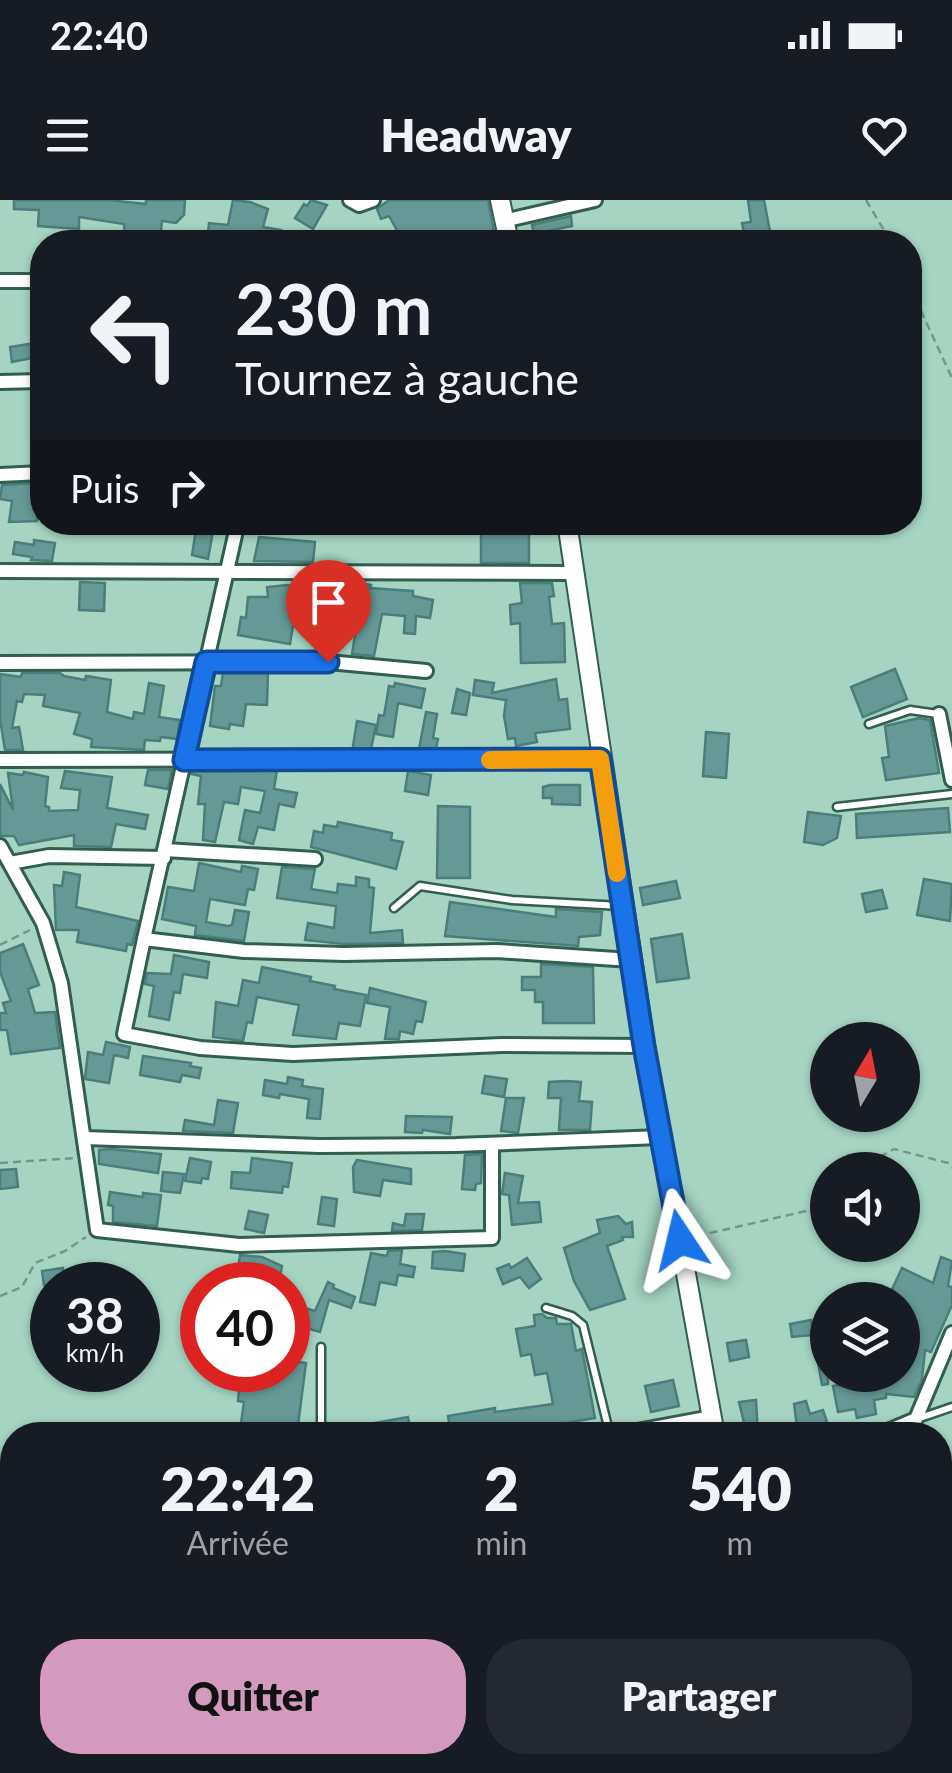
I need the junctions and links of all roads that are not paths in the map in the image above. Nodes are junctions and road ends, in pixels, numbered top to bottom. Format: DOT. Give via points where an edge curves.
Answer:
graph roads {
  1 [pos="350,200"];
  2 [pos="373,200"];
  3 [pos="500,200"];
  4 [pos="595,200"];
  5 [pos="503,221"];
  6 [pos="506,230"];
  7 [pos="30,281"];
  8 [pos="0,282"];
  9 [pos="30,381"];
  10 [pos="0,382"];
  11 [pos="30,474"];
  12 [pos="0,475"];
  13 [pos="235,535"];
  14 [pos="569,535"];
  15 [pos="0,572"];
  16 [pos="227,572"];
  17 [pos="575,573"];
  18 [pos="206,662"];
  19 [pos="0,663"];
  20 [pos="426,672"];
  21 [pos="940,714"];
  22 [pos="869,724"];
  23 [pos="600,759"];
  24 [pos="0,760"];
  25 [pos="184,760"];
  26 [pos="952,780"];
  27 [pos="952,794"];
  28 [pos="837,807"];
  29 [pos="0,846"];
  30 [pos="165,854"];
  31 [pos="314,859"];
  32 [pos="10,863"];
  33 [pos="622,906"];
  34 [pos="394,908"];
  35 [pos="144,939"];
  36 [pos="631,960"];
  37 [pos="644,1046"];
  38 [pos="660,1137"];
  39 [pos="84,1138"];
  40 [pos="492,1144"];
  41 [pos="546,1308"];
  42 [pos="952,1333"];
  43 [pos="320,1346"];
  44 [pos="952,1408"];
  45 [pos="916,1419"];
  46 [pos="321,1422"];
  47 [pos="609,1422"];
  48 [pos="713,1422"];
  49 [pos="909,1422"];
  1 -- 2 [label="street"];
  3 -- 5 [label="street"];
  4 -- 5 [label="street"];
  5 -- 6 [label="street"];
  7 -- 8 [label="street"];
  9 -- 10 [label="street"];
  11 -- 12 [label="street"];
  13 -- 16 [label="street"];
  14 -- 17 [label="street"];
  15 -- 16 [label="street"];
  16 -- 17 [label="street"];
  16 -- 18 [label="street"];
  17 -- 23 [label="street"];
  18 -- 19 [label="street"];
  18 -- 20 [label="street" via="328,662"];
  18 -- 25 [label="street"];
  21 -- 22 [label="lane" via="910,710"];
  21 -- 26 [label="street"];
  23 -- 25 [label="street"];
  23 -- 33 [label="street"];
  24 -- 25 [label="street"];
  25 -- 30 [label="street"];
  27 -- 28 [label="lane"];
  29 -- 32 [label="street"];
  30 -- 31 [label="street"];
  30 -- 32 [label="street"];
  30 -- 35 [label="street"];
  32 -- 39 [label="street" via="43,923 61,983"];
  33 -- 34 [label="lane" via="420,886"];
  33 -- 36 [label="street"];
  35 -- 36 [label="street" via="244,951 496,951"];
  35 -- 37 [label="street" via="124,1034 293,1054"];
  36 -- 37 [label="street"];
  37 -- 38 [label="street"];
  38 -- 40 [label="street"];
  38 -- 48 [label="street"];
  39 -- 40 [label="street"];
  39 -- 40 [label="street" via="97,1230 238,1245 492,1238"];
  41 -- 47 [label="lane" via="583,1325"];
  42 -- 45 [label="street"];
  43 -- 46 [label="lane"];
  44 -- 45 [label="lane"];
  45 -- 49 [label="street"];
}
